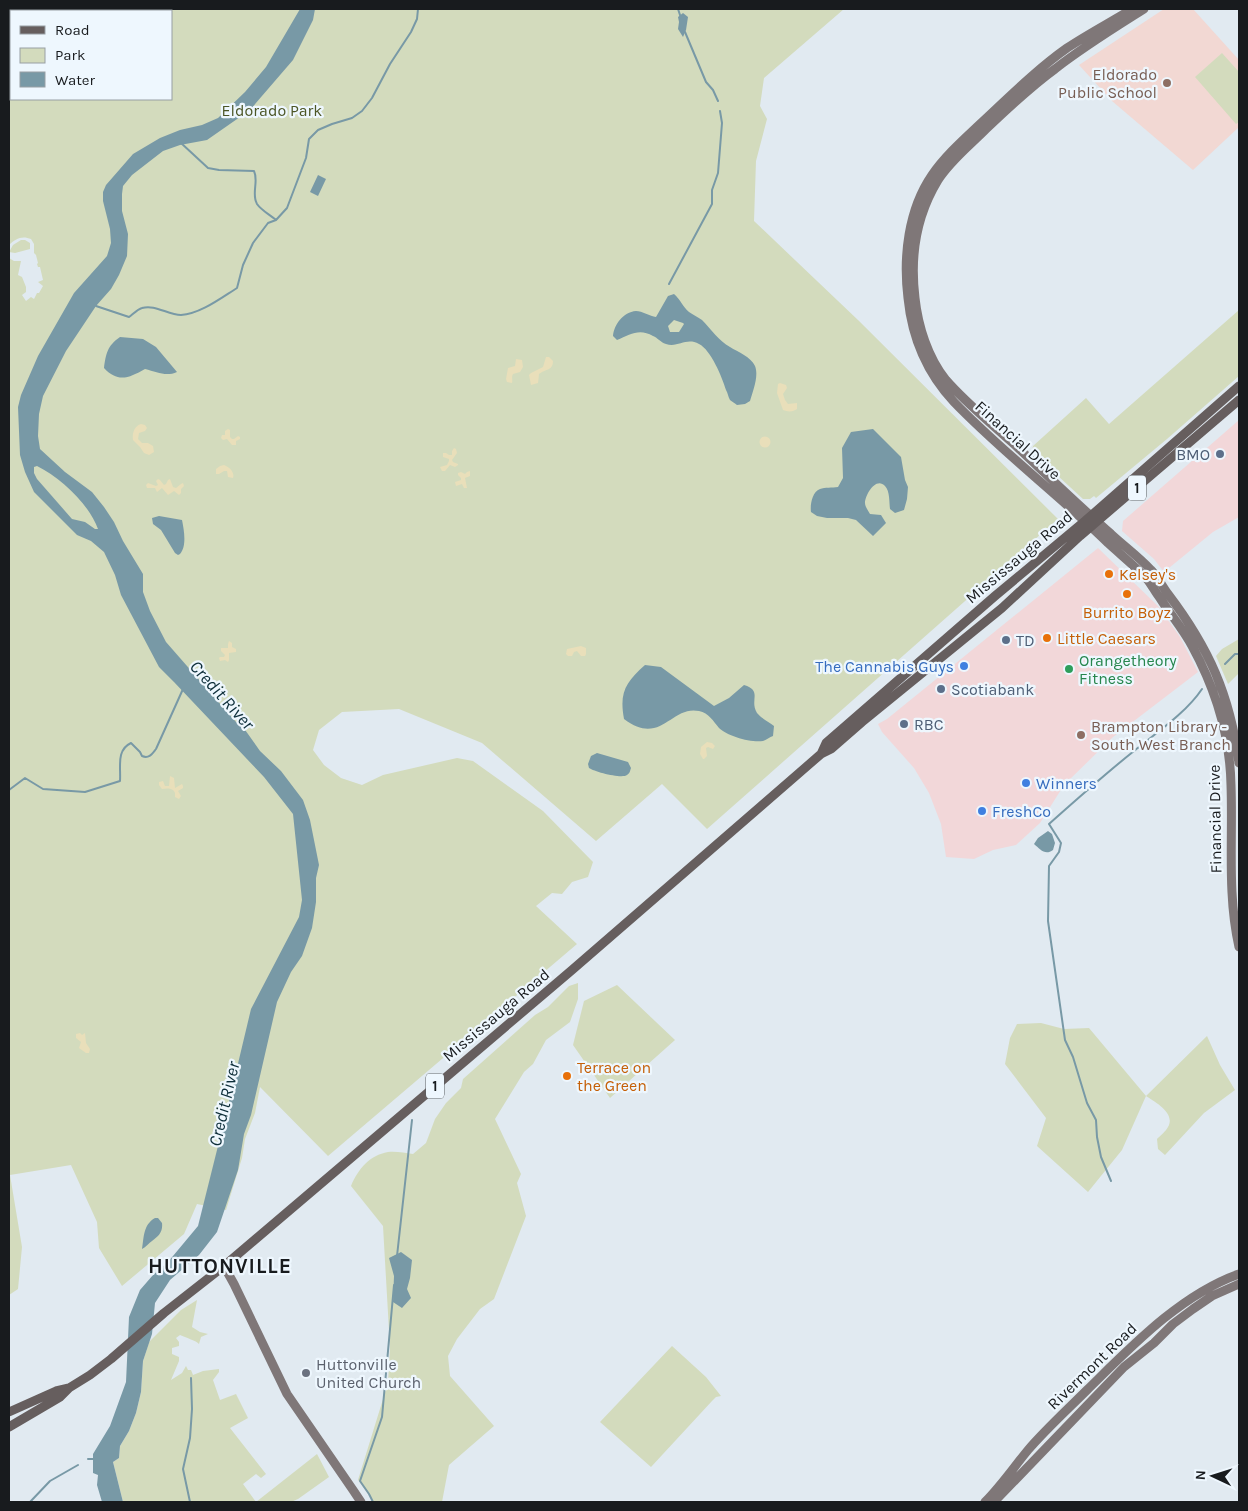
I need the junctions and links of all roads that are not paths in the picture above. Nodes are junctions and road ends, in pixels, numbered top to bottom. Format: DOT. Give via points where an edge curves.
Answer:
graph roads {
  1 [pos="1132,9"];
  2 [pos="1144,9"];
  3 [pos="1239,386"];
  4 [pos="1239,400"];
  5 [pos="1091,521"];
  6 [pos="821,754"];
  7 [pos="1239,763"];
  8 [pos="1239,947"];
  9 [pos="224,1266"];
  10 [pos="1239,1274"];
  11 [pos="1239,1284"];
  12 [pos="69,1388"];
  13 [pos="9,1412"];
  14 [pos="9,1427"];
  15 [pos="361,1502"];
  16 [pos="985,1502"];
  17 [pos="994,1502"];
  1 -- 5 [label="street, Financial Drive" via="1043,66 942,162 931,176 917,206 907,247 905,273 909,312 926,365 956,403 1012,457"];
  2 -- 5 [label="street, Financial Drive" via="1053,70 966,147 939,178 920,220 914,250 916,310 932,355 945,378"];
  3 -- 5 [label="main road, Mississauga Road / 1"];
  4 -- 5 [label="main road, Mississauga Road / 1"];
  5 -- 6 [label="main road, Mississauga Road / 1" via="1002,608"];
  5 -- 6 [label="main road, Mississauga Road / 1" via="995,596 826,743"];
  5 -- 7 [label="street, Financial Drive" via="1151,570 1197,635 1227,702"];
  5 -- 8 [label="street, Financial Drive" via="1154,589 1192,646 1213,692 1224,728 1230,766 1232,896"];
  6 -- 9 [label="main road, Mississauga Road / 1"];
  9 -- 12 [label="main road, Mississauga Road / 1" via="111,1359"];
  9 -- 15 [label="street" via="287,1394"];
  10 -- 16 [label="street, Rivermont Road" via="1185,1302 1117,1360 1047,1429"];
  11 -- 17 [label="street, Rivermont Road" via="1193,1308 1124,1367"];
  12 -- 13 [label="main road, Mississauga Road / 1"];
  12 -- 14 [label="main road, Mississauga Road / 1" via="60,1397"];
}
